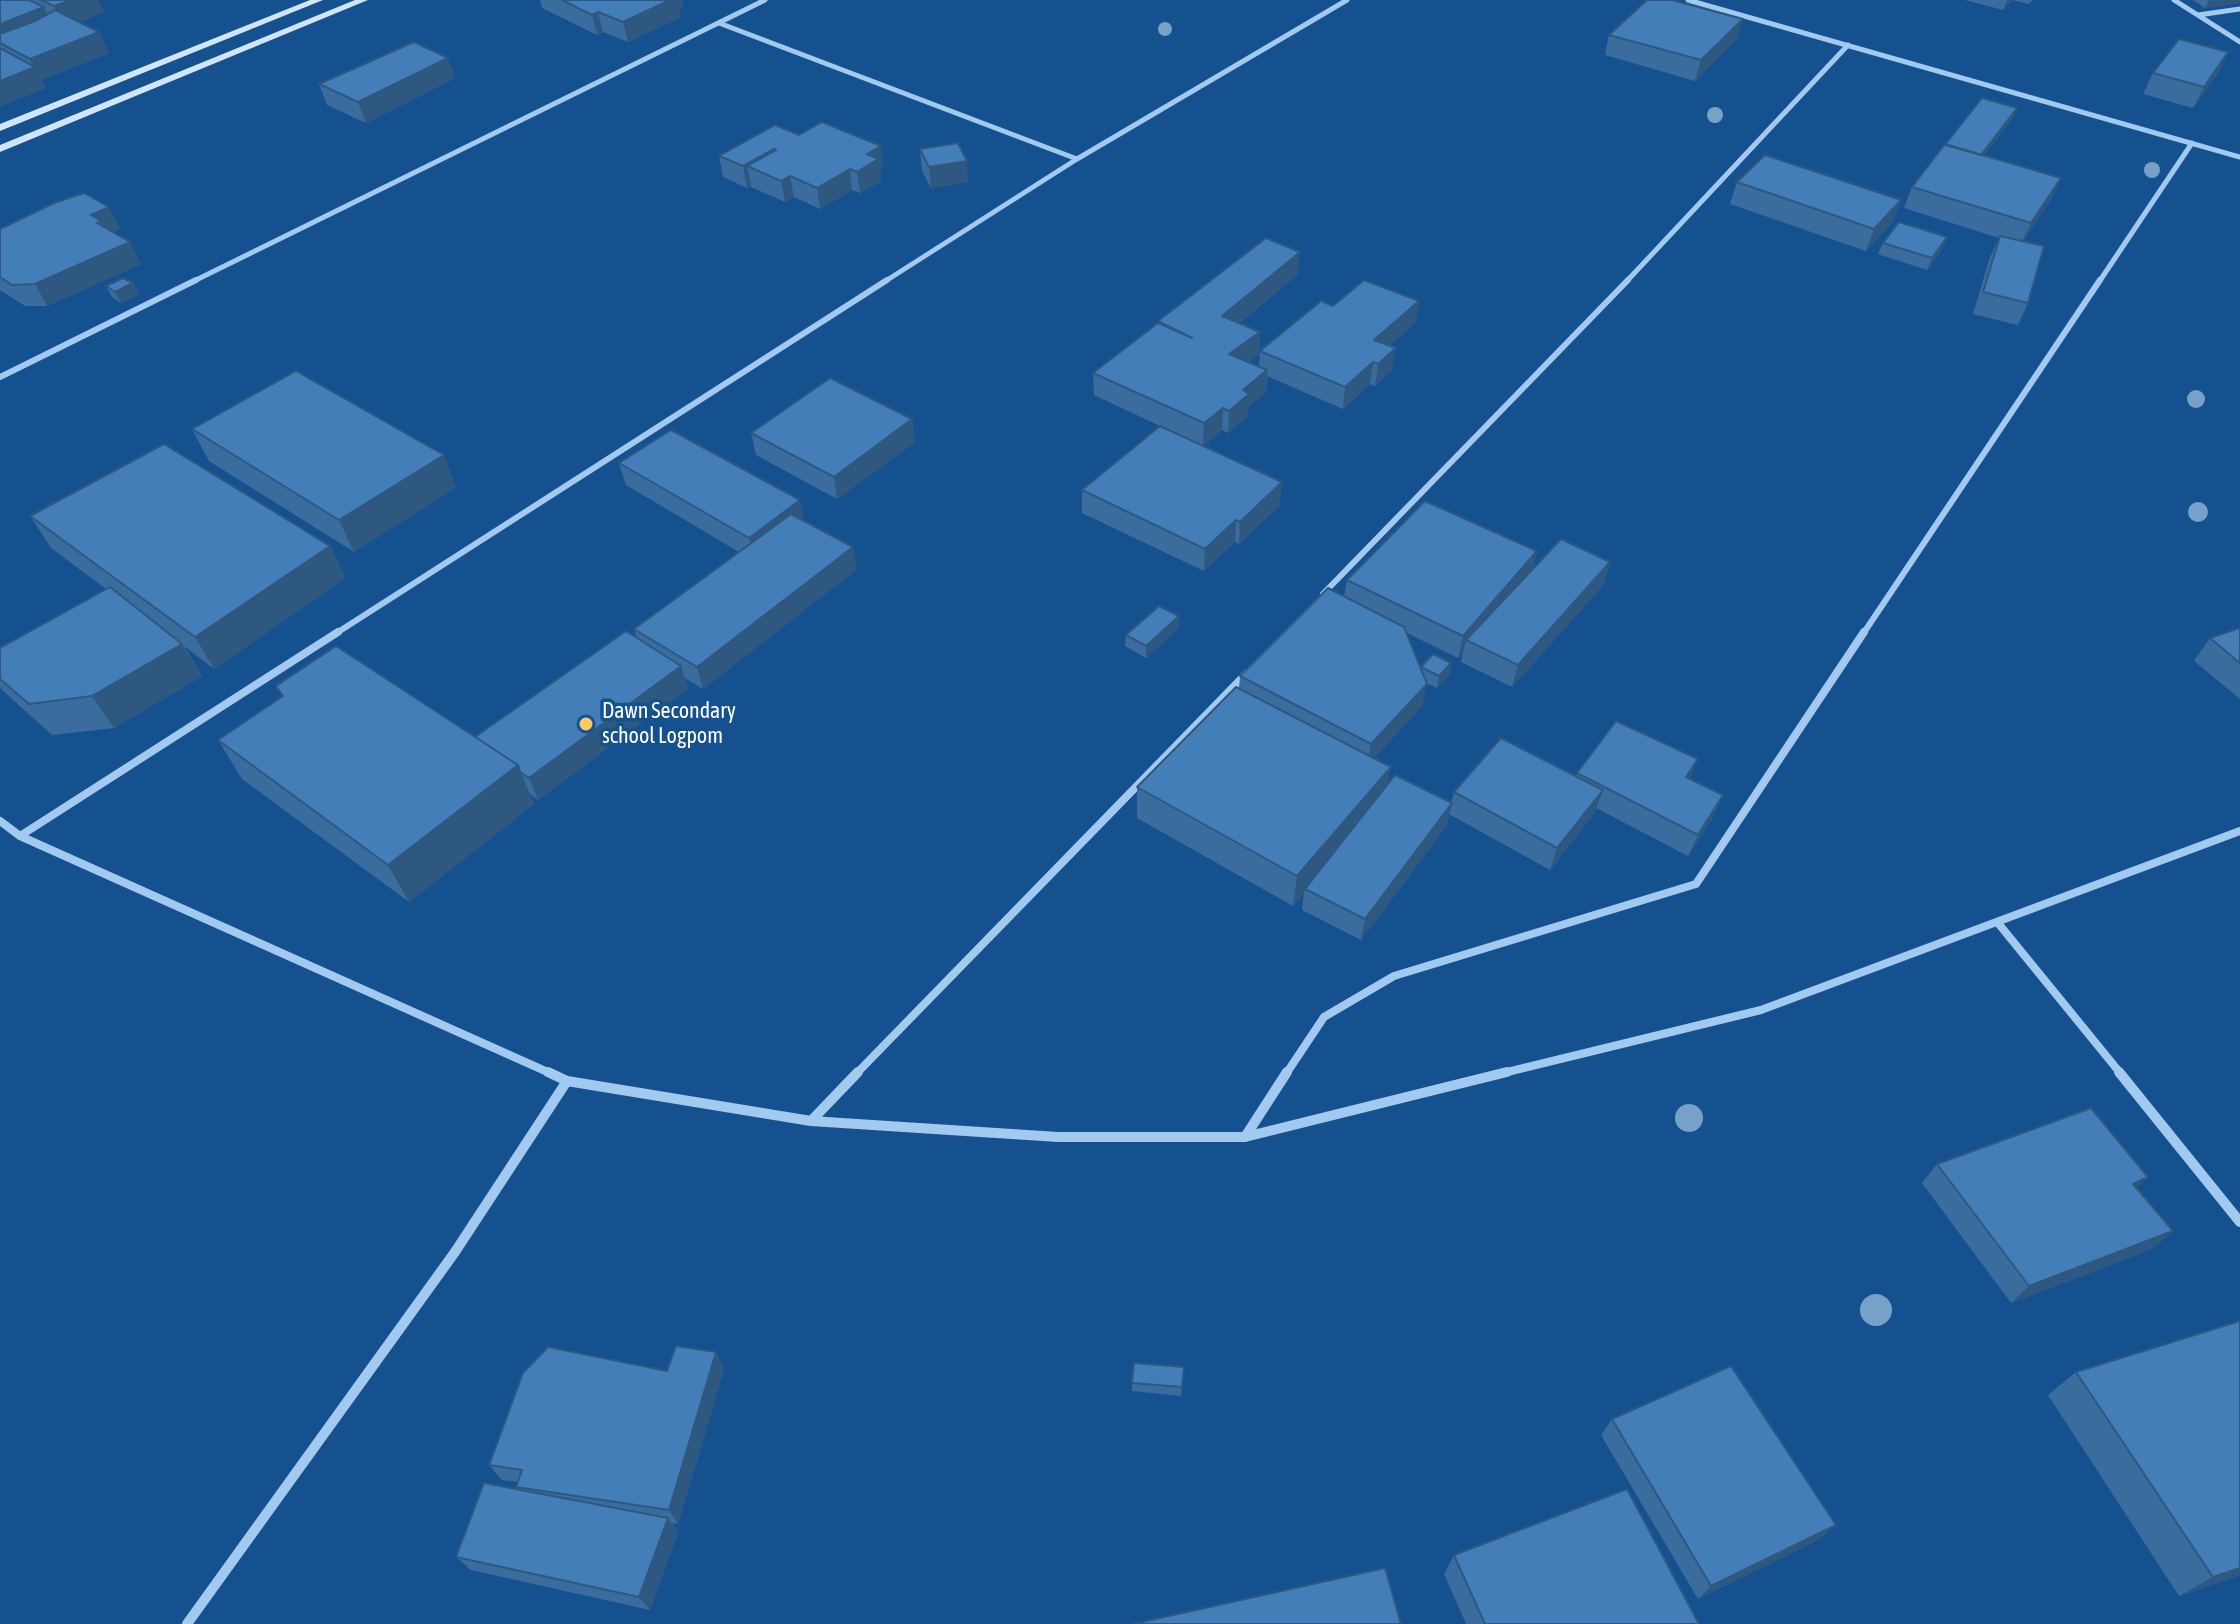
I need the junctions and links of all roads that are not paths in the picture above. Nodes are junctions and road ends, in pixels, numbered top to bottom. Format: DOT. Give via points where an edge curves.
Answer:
graph roads {
  1 [pos="318,0"];
  2 [pos="363,0"];
  3 [pos="765,0"];
  4 [pos="1347,0"];
  5 [pos="1688,0"];
  6 [pos="2174,0"];
  7 [pos="2240,9"];
  8 [pos="2197,15"];
  9 [pos="719,23"];
  10 [pos="2240,42"];
  11 [pos="1848,45"];
  12 [pos="0,128"];
  13 [pos="2192,143"];
  14 [pos="0,149"];
  15 [pos="2240,157"];
  16 [pos="1077,159"];
  17 [pos="0,377"];
  18 [pos="1319,598"];
  19 [pos="1253,666"];
  20 [pos="0,821"];
  21 [pos="2240,831"];
  22 [pos="20,836"];
  23 [pos="1998,923"];
  24 [pos="567,1081"];
  25 [pos="811,1121"];
  26 [pos="1245,1137"];
  27 [pos="2240,1222"];
  28 [pos="187,1624"];
  1 -- 12 [label="main road"];
  2 -- 14 [label="main road"];
  3 -- 9 [label="street"];
  4 -- 16 [label="street"];
  5 -- 11 [label="street"];
  6 -- 8 [label="street"];
  7 -- 8 [label="street"];
  8 -- 10 [label="street"];
  9 -- 16 [label="street"];
  9 -- 17 [label="street"];
  11 -- 13 [label="street"];
  11 -- 18 [label="street" via="1706,200"];
  13 -- 15 [label="street"];
  13 -- 26 [label="street" via="1696,884 1394,976 1324,1017"];
  16 -- 22 [label="street"];
  19 -- 25 [label="street"];
  20 -- 22 [label="street"];
  21 -- 23 [label="street"];
  22 -- 24 [label="street"];
  23 -- 26 [label="street" via="1761,1010"];
  23 -- 27 [label="street"];
  24 -- 25 [label="street"];
  24 -- 28 [label="street" via="455,1252"];
  25 -- 26 [label="street" via="1058,1137"];
}
